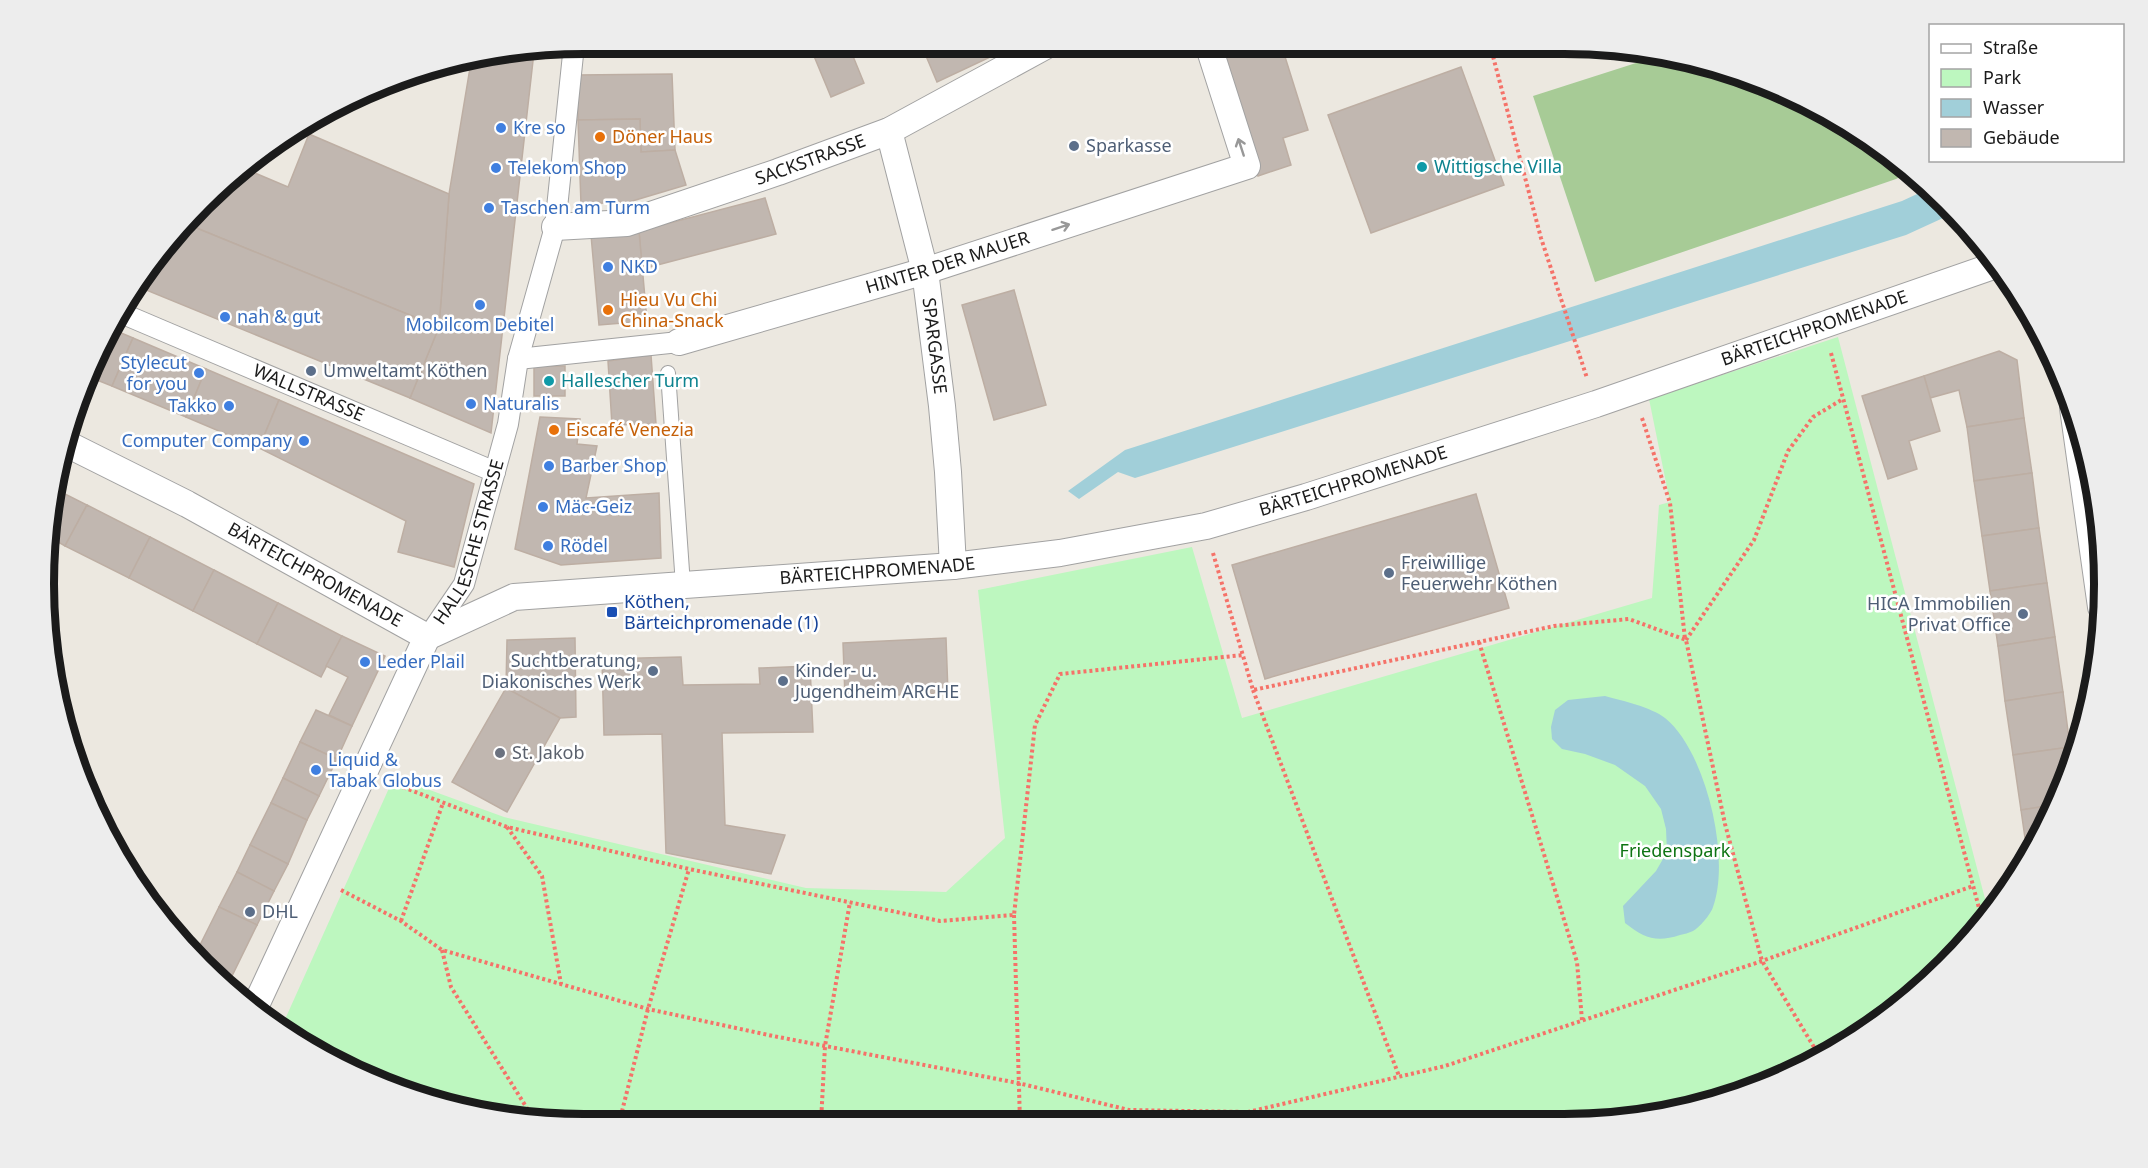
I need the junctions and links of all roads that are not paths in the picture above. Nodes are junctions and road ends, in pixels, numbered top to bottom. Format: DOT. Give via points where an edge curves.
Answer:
graph roads {
  1 [pos="573,54"];
  2 [pos="1031,54"];
  3 [pos="1211,54"];
  4 [pos="889,131"];
  5 [pos="555,227"];
  6 [pos="1989,268"];
  7 [pos="926,271"];
  8 [pos="127,316"];
  9 [pos="679,342"];
  10 [pos="518,360"];
  11 [pos="668,374"];
  12 [pos="72,447"];
  13 [pos="495,472"];
  14 [pos="2083,477"];
  15 [pos="2091,529"];
  16 [pos="952,566"];
  17 [pos="683,585"];
  18 [pos="428,637"];
  19 [pos="258,1001"];
  1 -- 5 [label="street, HALLESCHE STRASSE"];
  2 -- 4 [label="street, SACKSTRASSE"];
  7 -- 3 [label="street, HINTER DER MAUER, one-way" via="1247,166"];
  4 -- 5 [label="street, SACKSTRASSE" via="627,223"];
  4 -- 7 [label="street, SPARGASSE"];
  5 -- 10 [label="street, HALLESCHE STRASSE"];
  6 -- 16 [label="street, BÄRTEICHPROMENADE" via="1634,391 1206,526 1060,553"];
  7 -- 9 [label="street, HINTER DER MAUER"];
  7 -- 16 [label="street, SPARGASSE" via="948,472"];
  8 -- 13 [label="street, WALLSTRASSE"];
  9 -- 10 [label="street, HINTER DER MAUER"];
  10 -- 13 [label="street, HALLESCHE STRASSE" via="508,424"];
  11 -- 17 [label="lane"];
  12 -- 18 [label="street, BÄRTEICHPROMENADE" via="187,504"];
  13 -- 18 [label="street, HALLESCHE STRASSE" via="464,584"];
  14 -- 15 [label="street"];
  16 -- 17 [label="street, BÄRTEICHPROMENADE"];
  17 -- 18 [label="street, BÄRTEICHPROMENADE" via="514,597"];
  18 -- 19 [label="street, HALLESCHE STRASSE"];
}
